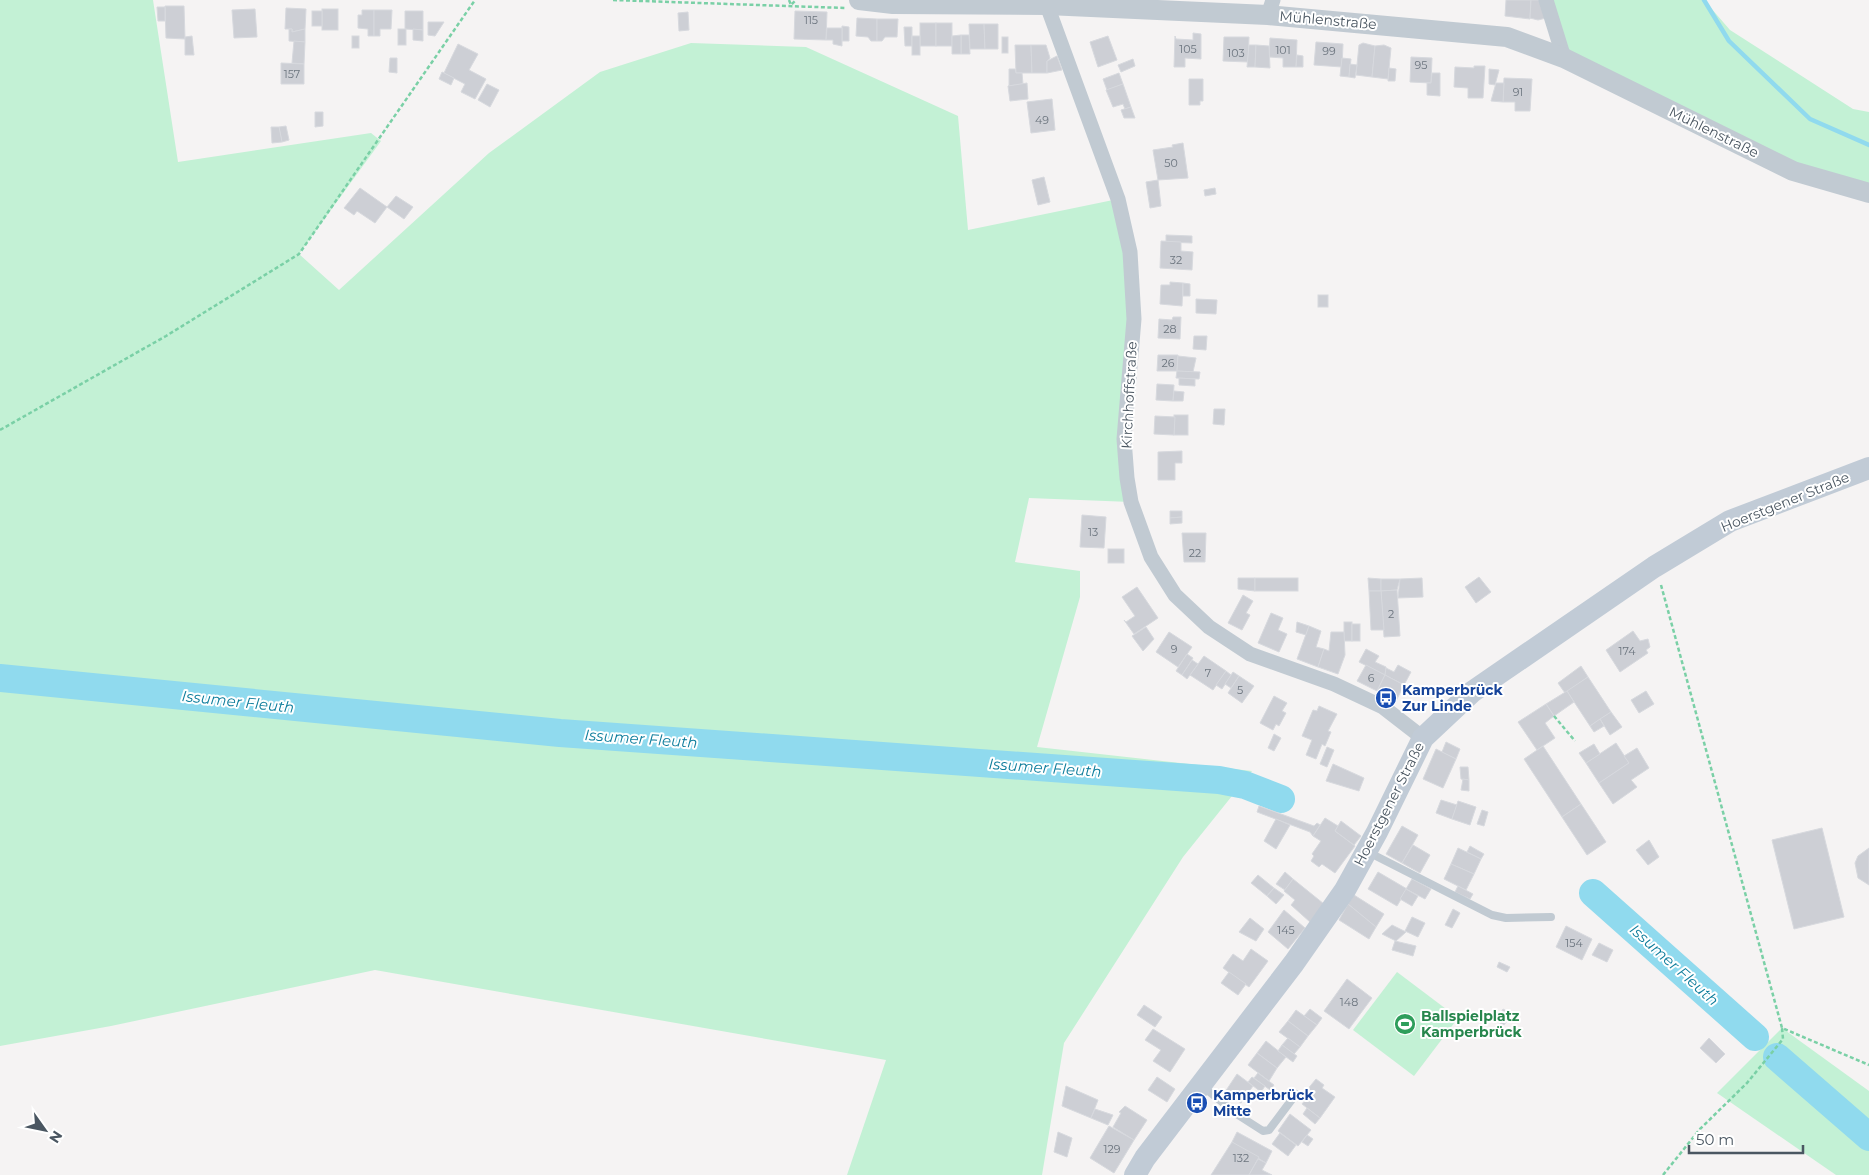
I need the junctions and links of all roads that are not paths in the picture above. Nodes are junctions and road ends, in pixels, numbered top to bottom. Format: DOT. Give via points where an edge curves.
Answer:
graph roads {
  1 [pos="859,0"];
  2 [pos="1546,0"];
  3 [pos="1046,3"];
  4 [pos="1270,7"];
  5 [pos="1564,58"];
  6 [pos="1869,193"];
  7 [pos="1869,468"];
  8 [pos="1423,738"];
  9 [pos="1366,851"];
  10 [pos="1551,917"];
  11 [pos="1200,1085"];
  12 [pos="1296,1094"];
  13 [pos="1140,1173"];
  1 -- 3 [label="street, Mühlenstraße" via="893,4"];
  2 -- 5 [label="street"];
  3 -- 4 [label="street, Mühlenstraße"];
  3 -- 8 [label="street, Kirchhoffstraße" via="1118,199 1130,252 1134,319 1124,439 1131,502 1151,557 1175,595 1210,627 1250,654 1334,684 1383,707"];
  4 -- 5 [label="street, Mühlenstraße" via="1507,37"];
  5 -- 6 [label="street, Mühlenstraße" via="1793,171"];
  7 -- 8 [label="main road, Hoerstgener Straße" via="1730,521 1646,573 1472,692"];
  8 -- 9 [label="main road, Hoerstgener Straße"];
  9 -- 10 [label="lane" via="1492,915 1506,918"];
  9 -- 11 [label="main road, Hoerstgener Straße" via="1345,890 1294,963"];
  11 -- 12 [label="lane" via="1238,1116 1263,1131 1269,1130"];
  11 -- 13 [label="main road, Hoerstgener Straße"];
}
